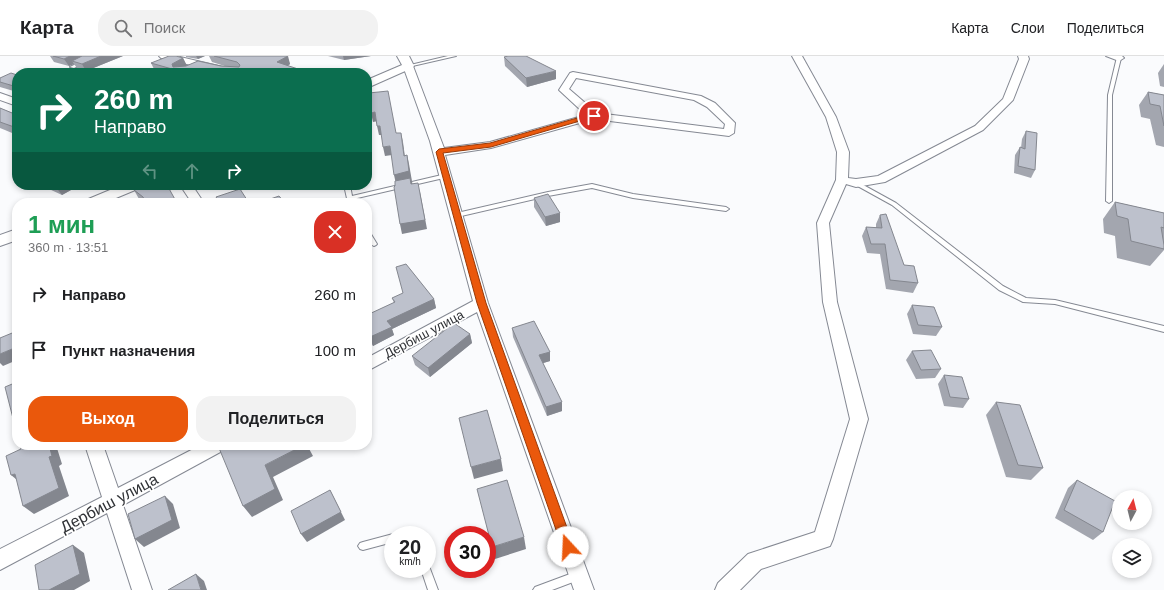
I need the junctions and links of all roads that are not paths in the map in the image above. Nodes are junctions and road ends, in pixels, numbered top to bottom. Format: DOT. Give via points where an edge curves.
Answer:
graph roads {
  1 [pos="96,56"];
  2 [pos="164,56"];
  3 [pos="454,56"];
  4 [pos="797,56"];
  5 [pos="1023,56"];
  6 [pos="1115,57"];
  7 [pos="211,58"];
  8 [pos="405,61"];
  9 [pos="201,63"];
  10 [pos="72,67"];
  11 [pos="192,68"];
  12 [pos="218,68"];
  13 [pos="372,81"];
  14 [pos="0,96"];
  15 [pos="12,100"];
  16 [pos="594,116"];
  17 [pos="439,152"];
  18 [pos="446,176"];
  19 [pos="849,182"];
  20 [pos="123,190"];
  21 [pos="103,198"];
  22 [pos="358,198"];
  23 [pos="1109,201"];
  24 [pos="726,209"];
  25 [pos="457,215"];
  26 [pos="12,236"];
  27 [pos="0,241"];
  28 [pos="372,241"];
  29 [pos="374,244"];
  30 [pos="481,303"];
  31 [pos="1164,329"];
  32 [pos="372,362"];
  33 [pos="96,450"];
  34 [pos="209,450"];
  35 [pos="113,502"];
  36 [pos="384,540"];
  37 [pos="363,546"];
  38 [pos="0,560"];
  39 [pos="429,578"];
  40 [pos="581,583"];
  41 [pos="142,590"];
  42 [pos="433,590"];
  43 [pos="538,590"];
  44 [pos="725,590"];
  1 -- 10 [label="lane"];
  2 -- 9 [label="street"];
  3 -- 8 [label="lane"];
  4 -- 19 [label="street" via="831,117 843,152"];
  5 -- 19 [label="street" via="1008,100 979,128 882,179"];
  6 -- 23 [label="lane" via="1110,95"];
  7 -- 9 [label="street"];
  8 -- 13 [label="street"];
  8 -- 17 [label="street"];
  9 -- 11 [label="street"];
  9 -- 12 [label="street"];
  14 -- 15 [label="street"];
  16 -- 16 [label="street" via="729,133 730,124 711,105 697,98 573,74 564,90"];
  16 -- 17 [label="street" via="491,145"];
  17 -- 18 [label="street"];
  18 -- 22 [label="lane"];
  18 -- 25 [label="street"];
  19 -- 31 [label="lane" via="894,204 1001,288 1025,300 1055,302"];
  19 -- 44 [label="street" via="823,223 830,302 859,419 823,539 755,561"];
  20 -- 21 [label="street"];
  24 -- 25 [label="lane" via="633,196 592,186"];
  25 -- 30 [label="street"];
  26 -- 27 [label="street"];
  28 -- 29 [label="lane"];
  30 -- 32 [label="street, Дербиш улица"];
  30 -- 40 [label="street"];
  33 -- 35 [label="street"];
  34 -- 35 [label="street, Дербиш улица"];
  35 -- 38 [label="street, Дербиш улица"];
  35 -- 41 [label="street"];
  36 -- 37 [label="lane"];
  39 -- 42 [label="lane"];
  40 -- 43 [label="lane"];
}
